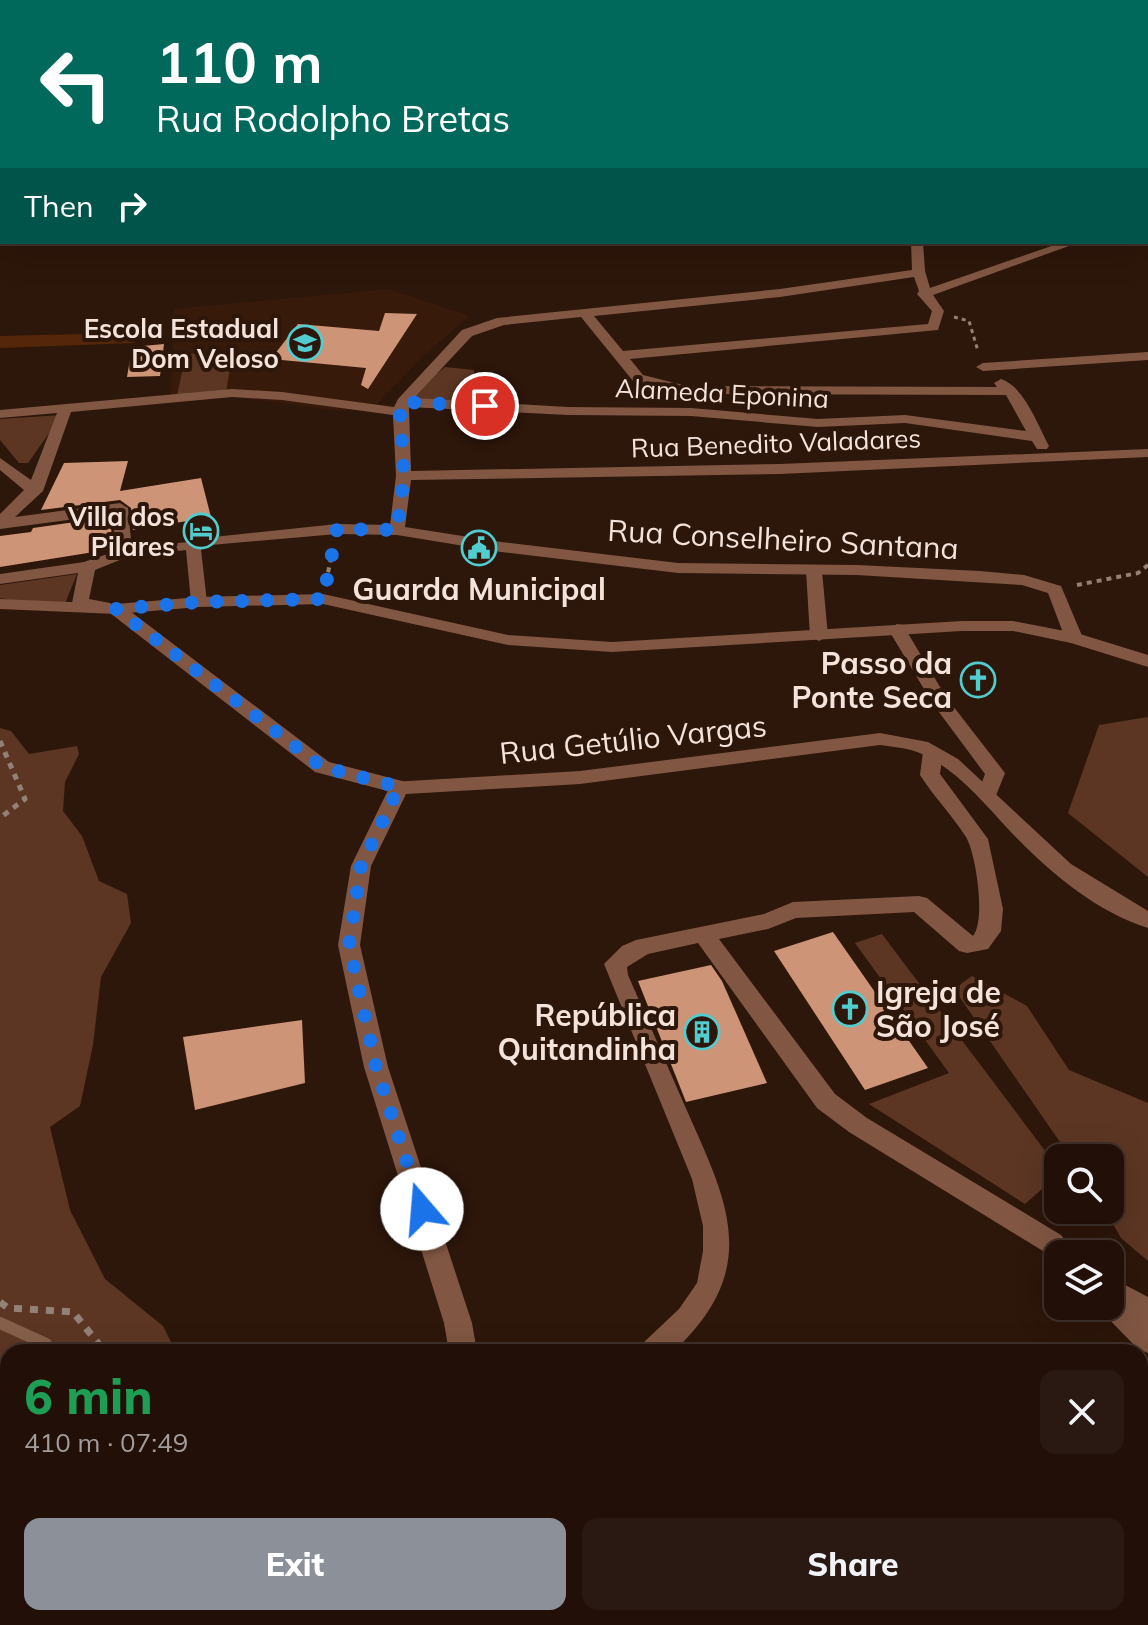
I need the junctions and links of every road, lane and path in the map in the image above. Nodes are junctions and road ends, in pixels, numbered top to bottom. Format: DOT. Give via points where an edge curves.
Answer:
graph roads {
  1 [pos="917,244"];
  2 [pos="1068,244"];
  3 [pos="917,273"];
  4 [pos="923,294"];
  5 [pos="938,311"];
  6 [pos="584,312"];
  7 [pos="618,356"];
  8 [pos="1148,356"];
  9 [pos="983,367"];
  10 [pos="1011,391"];
  11 [pos="66,407"];
  12 [pos="402,407"];
  13 [pos="0,414"];
  14 [pos="1038,437"];
  15 [pos="1148,453"];
  16 [pos="1047,457"];
  17 [pos="0,462"];
  18 [pos="404,476"];
  19 [pos="35,491"];
  20 [pos="0,505"];
  21 [pos="0,523"];
  22 [pos="337,529"];
  23 [pos="397,530"];
  24 [pos="194,544"];
  25 [pos="124,553"];
  26 [pos="1148,565"];
  27 [pos="87,567"];
  28 [pos="814,571"];
  29 [pos="0,579"];
  30 [pos="1055,590"];
  31 [pos="323,599"];
  32 [pos="199,602"];
  33 [pos="0,604"];
  34 [pos="116,609"];
  35 [pos="897,629"];
  36 [pos="819,636"];
  37 [pos="1074,638"];
  38 [pos="1148,661"];
  39 [pos="0,741"];
  40 [pos="933,752"];
  41 [pos="399,787"];
  42 [pos="988,793"];
  43 [pos="0,818"];
  44 [pos="1148,920"];
  45 [pos="704,935"];
  46 [pos="1047,1240"];
  47 [pos="1124,1298"];
  48 [pos="0,1302"];
  49 [pos="1148,1311"];
  50 [pos="1124,1315"];
  51 [pos="1148,1340"];
  52 [pos="99,1344"];
  53 [pos="462,1344"];
  54 [pos="662,1344"];
  1 -- 3 [label="street"];
  2 -- 4 [label="street"];
  3 -- 4 [label="street"];
  3 -- 6 [label="street"];
  4 -- 5 [label="street"];
  5 -- 7 [label="street" via="933,327"];
  5 -- 9 [label="path" via="969,321"];
  6 -- 7 [label="street"];
  6 -- 12 [label="street" via="502,321 467,333"];
  7 -- 10 [label="street" via="638,378 687,390"];
  8 -- 9 [label="street"];
  9 -- 10 [label="street"];
  10 -- 14 [label="street"];
  11 -- 12 [label="street, Alameda Eponina" via="232,393"];
  11 -- 13 [label="street, Alameda Eponina"];
  11 -- 19 [label="street"];
  12 -- 14 [label="street, Alameda Eponina" via="691,412 818,423 905,419"];
  12 -- 18 [label="street"];
  14 -- 16 [label="street"];
  15 -- 16 [label="street, Rua Benedito Valadares"];
  16 -- 18 [label="street, Rua Benedito Valadares" via="780,469"];
  17 -- 19 [label="street"];
  18 -- 23 [label="street"];
  19 -- 20 [label="street"];
  19 -- 21 [label="street"];
  21 -- 25 [label="street" via="120,508"];
  22 -- 23 [label="street, Rua Conselheiro Santana"];
  22 -- 24 [label="street, Rua Conselheiro Santana"];
  22 -- 31 [label="path"];
  23 -- 28 [label="street, Rua Conselheiro Santana" via="678,568"];
  24 -- 25 [label="street, Rua Conselheiro Santana"];
  24 -- 32 [label="street"];
  25 -- 27 [label="street, Rua Conselheiro Santana"];
  26 -- 30 [label="path" via="1138,573"];
  27 -- 29 [label="street"];
  27 -- 34 [label="street" via="80,603"];
  28 -- 30 [label="street, Rua Conselheiro Santana" via="980,576 1024,580"];
  28 -- 36 [label="street"];
  30 -- 37 [label="street"];
  31 -- 32 [label="street"];
  31 -- 36 [label="street" via="508,640 612,647"];
  32 -- 34 [label="street"];
  33 -- 34 [label="street"];
  34 -- 41 [label="street, Rua Getúlio Vargas" via="322,767"];
  35 -- 36 [label="street"];
  35 -- 37 [label="street" via="1013,626"];
  35 -- 42 [label="street" via="939,700 995,773"];
  37 -- 38 [label="street"];
  39 -- 43 [label="path" via="25,799"];
  40 -- 41 [label="street, Rua Getúlio Vargas" via="880,739 518,783"];
  40 -- 42 [label="street, Rua Getúlio Vargas"];
  40 -- 45 [label="street" via="930,775 978,839 992,909 990,931 980,943 967,945 919,904 890,903 793,910"];
  41 -- 53 [label="street" via="361,866 349,945 376,1067"];
  42 -- 44 [label="street, Rua Getúlio Vargas" via="1054,862"];
  45 -- 46 [label="street" via="826,1101"];
  45 -- 54 [label="street" via="644,946 615,964 714,1209 713,1278 687,1321"];
  47 -- 49 [label="street"];
  48 -- 52 [label="path" via="8,1308 73,1312"];
  50 -- 51 [label="street"];
}
